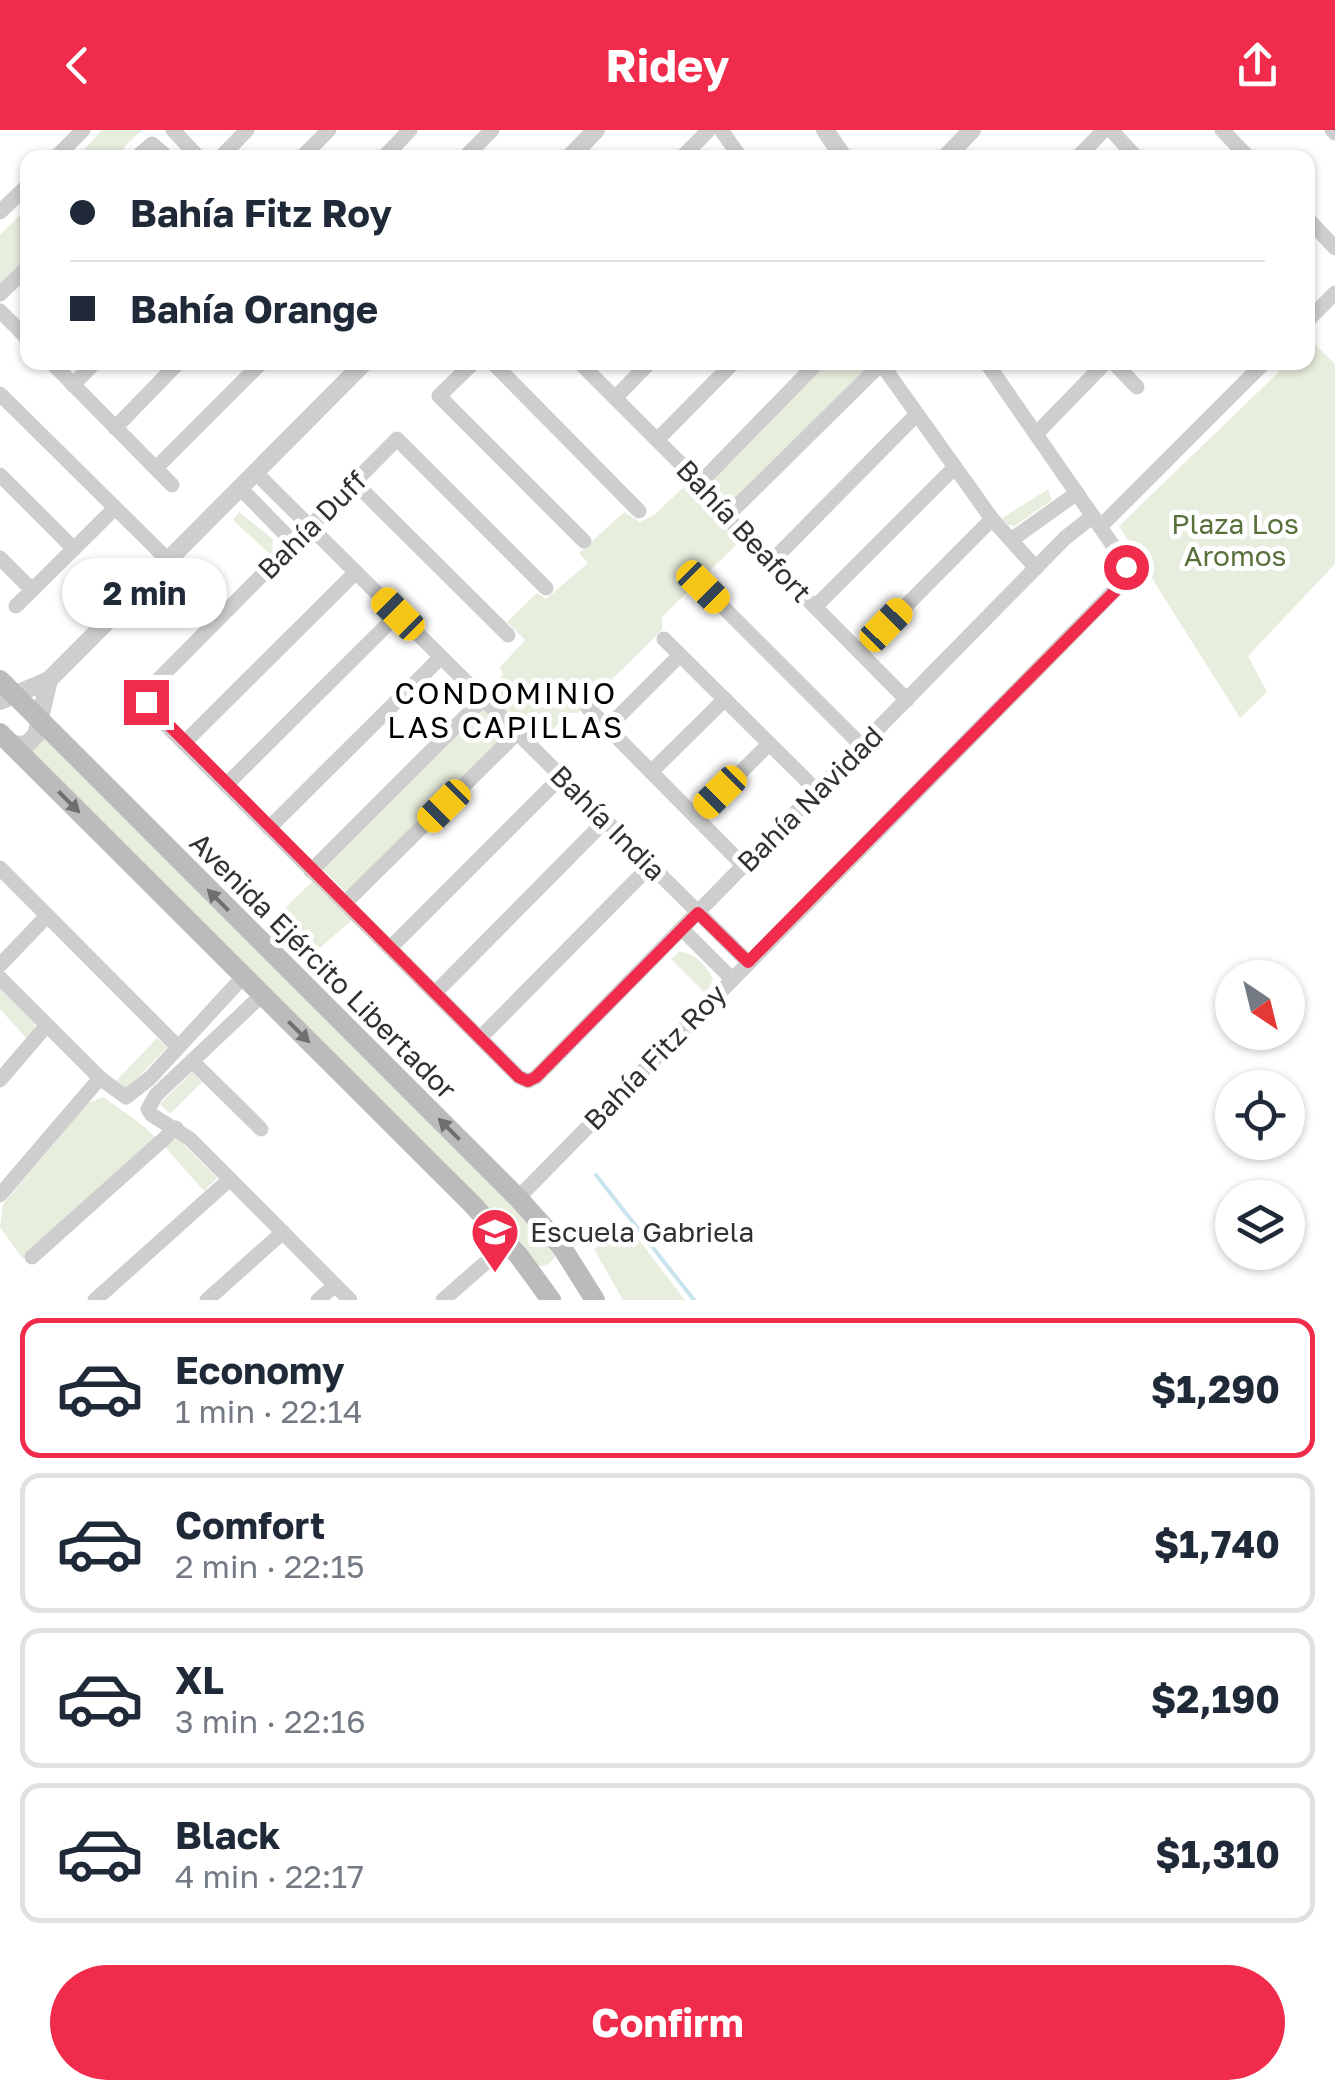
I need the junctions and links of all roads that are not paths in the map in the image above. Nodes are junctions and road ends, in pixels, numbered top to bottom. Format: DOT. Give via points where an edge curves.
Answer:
graph roads {
  1 [pos="83,130"];
  2 [pos="174,130"];
  3 [pos="248,130"];
  4 [pos="329,130"];
  5 [pos="410,130"];
  6 [pos="492,130"];
  7 [pos="596,130"];
  8 [pos="709,130"];
  9 [pos="972,130"];
  10 [pos="1108,130"];
  11 [pos="1222,130"];
  12 [pos="63,150"];
  13 [pos="193,150"];
  14 [pos="228,150"];
  15 [pos="309,150"];
  16 [pos="391,150"];
  17 [pos="472,150"];
  18 [pos="577,150"];
  19 [pos="689,150"];
  20 [pos="953,150"];
  21 [pos="1086,150"];
  22 [pos="1129,150"];
  23 [pos="1241,150"];
  24 [pos="20,192"];
  25 [pos="0,212"];
  26 [pos="1315,227"];
  27 [pos="1335,248"];
  28 [pos="20,274"];
  29 [pos="1335,292"];
  30 [pos="0,294"];
  31 [pos="0,311"];
  32 [pos="1315,313"];
  33 [pos="20,331"];
  34 [pos="59,370"];
  35 [pos="87,370"];
  36 [pos="171,370"];
  37 [pos="254,370"];
  38 [pos="357,370"];
  39 [pos="466,370"];
  40 [pos="500,370"];
  41 [pos="588,370"];
  42 [pos="642,370"];
  43 [pos="726,370"];
  44 [pos="810,370"];
  45 [pos="873,370"];
  46 [pos="885,370"];
  47 [pos="992,370"];
  48 [pos="1102,370"];
  49 [pos="1119,370"];
  50 [pos="1257,370"];
  51 [pos="73,385"];
  52 [pos="1137,387"];
  53 [pos="0,394"];
  54 [pos="615,398"];
  55 [pos="917,414"];
  56 [pos="115,428"];
  57 [pos="1036,434"];
  58 [pos="657,440"];
  59 [pos="955,467"];
  60 [pos="156,468"];
  61 [pos="255,472"];
  62 [pos="0,475"];
  63 [pos="354,482"];
  64 [pos="700,483"];
  65 [pos="172,484"];
  66 [pos="240,488"];
  67 [pos="1077,494"];
  68 [pos="114,509"];
  69 [pos="639,510"];
  70 [pos="726,517"];
  71 [pos="992,518"];
  72 [pos="1096,522"];
  73 [pos="310,527"];
  74 [pos="1011,540"];
  75 [pos="584,542"];
  76 [pos="294,543"];
  77 [pos="74,549"];
  78 [pos="0,558"];
  79 [pos="168,560"];
  80 [pos="771,562"];
  81 [pos="1036,568"];
  82 [pos="356,572"];
  83 [pos="703,587"];
  84 [pos="546,588"];
  85 [pos="32,590"];
  86 [pos="16,606"];
  87 [pos="815,606"];
  88 [pos="398,614"];
  89 [pos="508,635"];
  90 [pos="664,639"];
  91 [pos="860,652"];
  92 [pos="680,655"];
  93 [pos="440,657"];
  94 [pos="0,680"];
  95 [pos="49,680"];
  96 [pos="8,699"];
  97 [pos="483,699"];
  98 [pos="725,699"];
  99 [pos="907,700"];
  100 [pos="588,708"];
  101 [pos="38,721"];
  102 [pos="608,728"];
  103 [pos="517,733"];
  104 [pos="5,738"];
  105 [pos="184,743"];
  106 [pos="770,744"];
  107 [pos="862,746"];
  108 [pos="652,772"];
  109 [pos="561,777"];
  110 [pos="226,785"];
  111 [pos="817,791"];
  112 [pos="696,817"];
  113 [pos="606,821"];
  114 [pos="269,828"];
  115 [pos="650,866"];
  116 [pos="744,866"];
  117 [pos="0,868"];
  118 [pos="311,871"];
  119 [pos="346,903"];
  120 [pos="698,913"];
  121 [pos="47,916"];
  122 [pos="682,929"];
  123 [pos="390,948"];
  124 [pos="748,962"];
  125 [pos="0,965"];
  126 [pos="244,976"];
  127 [pos="0,978"];
  128 [pos="732,979"];
  129 [pos="435,993"];
  130 [pos="262,995"];
  131 [pos="47,1025"];
  132 [pos="480,1038"];
  133 [pos="177,1046"];
  134 [pos="192,1061"];
  135 [pos="100,1078"];
  136 [pos="0,1080"];
  137 [pos="176,1128"];
  138 [pos="262,1129"];
  139 [pos="230,1179"];
  140 [pos="0,1196"];
  141 [pos="518,1198"];
  142 [pos="282,1232"];
  143 [pos="508,1243"];
  144 [pos="561,1246"];
  145 [pos="32,1256"];
  146 [pos="530,1270"];
  147 [pos="335,1285"];
  148 [pos="96,1300"];
  149 [pos="206,1300"];
  150 [pos="318,1300"];
  151 [pos="350,1300"];
  152 [pos="443,1300"];
  153 [pos="551,1300"];
  154 [pos="595,1300"];
  1 -- 12 [label="street"];
  2 -- 13 [label="street"];
  3 -- 14 [label="street"];
  4 -- 15 [label="street"];
  5 -- 16 [label="street"];
  6 -- 17 [label="street"];
  7 -- 18 [label="street"];
  8 -- 19 [label="street"];
  9 -- 20 [label="street"];
  10 -- 21 [label="street"];
  10 -- 22 [label="street"];
  11 -- 23 [label="street"];
  24 -- 25 [label="street"];
  26 -- 27 [label="street"];
  28 -- 30 [label="street"];
  29 -- 32 [label="street"];
  31 -- 33 [label="street"];
  34 -- 51 [label="street"];
  35 -- 51 [label="street"];
  36 -- 56 [label="street"];
  37 -- 60 [label="street"];
  38 -- 61 [label="street"];
  39 -- 75 [label="street" via="440,396"];
  40 -- 69 [label="street"];
  41 -- 54 [label="street, Bahía Beafort"];
  42 -- 54 [label="street"];
  43 -- 58 [label="street"];
  44 -- 64 [label="street"];
  45 -- 70 [label="street"];
  46 -- 55 [label="street"];
  47 -- 57 [label="street"];
  48 -- 57 [label="street"];
  49 -- 52 [label="street"];
  50 -- 72 [label="street, Bahía Navidad"];
  51 -- 56 [label="street"];
  53 -- 68 [label="street"];
  54 -- 58 [label="street, Bahía Beafort"];
  55 -- 59 [label="street"];
  55 -- 80 [label="street"];
  56 -- 60 [label="street"];
  57 -- 67 [label="street"];
  58 -- 64 [label="street, Bahía Beafort"];
  59 -- 71 [label="street"];
  59 -- 87 [label="street"];
  60 -- 65 [label="street"];
  61 -- 66 [label="street"];
  61 -- 73 [label="street, Bahía India"];
  62 -- 77 [label="street"];
  63 -- 73 [label="street, Bahía Duff"];
  63 -- 84 [label="street, Bahía Duff" via="397,439"];
  63 -- 89 [label="street"];
  64 -- 70 [label="street, Bahía Beafort"];
  66 -- 76 [label="street"];
  66 -- 79 [label="street"];
  67 -- 72 [label="street"];
  67 -- 74 [label="street"];
  68 -- 77 [label="street"];
  68 -- 79 [label="street"];
  70 -- 80 [label="street, Bahía Beafort"];
  71 -- 74 [label="street"];
  71 -- 91 [label="street"];
  72 -- 81 [label="street, Bahía Navidad"];
  72 -- 124 [label="street, Bahía Fitz Roy" via="1124,562 1120,586"];
  73 -- 76 [label="street, Bahía Duff"];
  73 -- 82 [label="street, Bahía India"];
  74 -- 81 [label="street"];
  76 -- 105 [label="street, Bahía Duff" via="150,688 150,709"];
  77 -- 85 [label="street"];
  78 -- 85 [label="street"];
  79 -- 95 [label="street"];
  80 -- 87 [label="street, Bahía Beafort"];
  81 -- 99 [label="street, Bahía Navidad"];
  82 -- 88 [label="street, Bahía India"];
  82 -- 105 [label="street"];
  83 -- 107 [label="street"];
  85 -- 86 [label="street"];
  87 -- 91 [label="street, Bahía Beafort"];
  88 -- 93 [label="street, Bahía India"];
  88 -- 110 [label="street"];
  90 -- 92 [label="street"];
  91 -- 99 [label="street, Bahía Beafort"];
  92 -- 98 [label="street"];
  92 -- 102 [label="street"];
  93 -- 97 [label="street, Bahía India"];
  93 -- 114 [label="street"];
  94 -- 96 [label="main road, Avenida Ejército Libertador"];
  95 -- 96 [label="street"];
  95 -- 101 [label="street"];
  96 -- 101 [label="main road, Avenida Ejército Libertador"];
  97 -- 103 [label="street, Bahía India"];
  97 -- 118 [label="street"];
  98 -- 106 [label="street"];
  98 -- 108 [label="street"];
  99 -- 107 [label="street, Bahía Navidad"];
  100 -- 102 [label="street"];
  101 -- 104 [label="street" via="32,741 21,746"];
  141 -- 101 [label="main road, Avenida Ejército Libertador, one-way"];
  102 -- 108 [label="street"];
  103 -- 109 [label="street, Bahía India"];
  103 -- 119 [label="street"];
  104 -- 126 [label="main road, one-way"];
  105 -- 110 [label="street"];
  106 -- 111 [label="street"];
  106 -- 112 [label="street"];
  107 -- 111 [label="street, Bahía Navidad"];
  108 -- 112 [label="street"];
  109 -- 113 [label="street, Bahía India"];
  109 -- 123 [label="street"];
  110 -- 114 [label="street"];
  111 -- 116 [label="street, Bahía Navidad"];
  112 -- 116 [label="street"];
  113 -- 115 [label="street, Bahía India"];
  113 -- 129 [label="street"];
  114 -- 118 [label="street"];
  115 -- 120 [label="street, Bahía India"];
  115 -- 132 [label="street"];
  116 -- 120 [label="street, Bahía Navidad"];
  117 -- 121 [label="street"];
  118 -- 119 [label="street"];
  119 -- 123 [label="street"];
  120 -- 122 [label="street, Bahía Navidad"];
  120 -- 124 [label="street, Bahía India"];
  121 -- 125 [label="street"];
  121 -- 133 [label="street"];
  122 -- 128 [label="street"];
  122 -- 132 [label="street, Bahía Navidad" via="536,1077 522,1079"];
  123 -- 129 [label="street"];
  124 -- 128 [label="street, Bahía Fitz Roy"];
  126 -- 130 [label="main road"];
  126 -- 133 [label="street"];
  127 -- 131 [label="street"];
  128 -- 141 [label="street, Bahía Fitz Roy"];
  129 -- 132 [label="street"];
  130 -- 134 [label="street"];
  130 -- 143 [label="main road, one-way"];
  131 -- 135 [label="street"];
  131 -- 136 [label="street"];
  133 -- 135 [label="street" via="130,1096"];
  134 -- 137 [label="street" via="148,1103 152,1115"];
  134 -- 138 [label="street"];
  135 -- 140 [label="street"];
  137 -- 139 [label="street"];
  137 -- 145 [label="street"];
  139 -- 142 [label="street"];
  139 -- 148 [label="street"];
  141 -- 144 [label="main road, Avenida Ejército Libertador"];
  142 -- 147 [label="street"];
  142 -- 149 [label="street"];
  143 -- 146 [label="main road"];
  143 -- 152 [label="street"];
  144 -- 146 [label="main road" via="552,1266"];
  144 -- 154 [label="main road, Avenida Ejército Libertador"];
  146 -- 153 [label="main road"];
  147 -- 150 [label="street"];
  147 -- 151 [label="street"];
}
